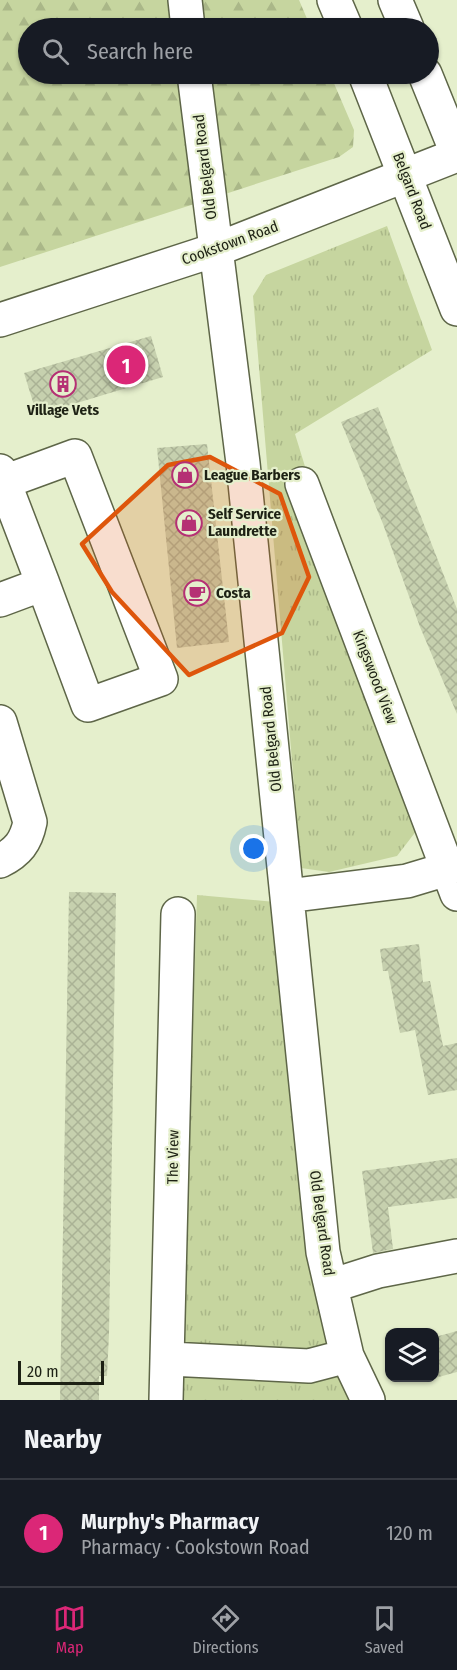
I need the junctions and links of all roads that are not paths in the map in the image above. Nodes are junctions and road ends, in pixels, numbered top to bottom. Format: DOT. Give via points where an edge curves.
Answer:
graph roads {
  1 [pos="185,0"];
  2 [pos="334,0"];
  3 [pos="395,0"];
  4 [pos="187,18"];
  5 [pos="342,18"];
  6 [pos="403,18"];
  7 [pos="195,84"];
  8 [pos="369,84"];
  9 [pos="429,84"];
  10 [pos="457,154"];
  11 [pos="407,176"];
  12 [pos="215,250"];
  13 [pos="457,309"];
  14 [pos="0,320"];
  15 [pos="2,477"];
  16 [pos="302,484"];
  17 [pos="43,584"];
  18 [pos="0,600"];
  19 [pos="0,722"];
  20 [pos="0,861"];
  21 [pos="452,882"];
  22 [pos="287,896"];
  23 [pos="178,914"];
  24 [pos="457,1256"];
  25 [pos="331,1286"];
  26 [pos="347,1356"];
  27 [pos="169,1359"];
  28 [pos="166,1400"];
  29 [pos="368,1400"];
  1 -- 4 [label="street"];
  2 -- 5 [label="street"];
  3 -- 6 [label="street"];
  7 -- 12 [label="street, Old Belgard Road"];
  8 -- 11 [label="street, Belgard Road"];
  9 -- 10 [label="street"];
  10 -- 11 [label="street, Cookstown Road"];
  11 -- 12 [label="street, Cookstown Road"];
  11 -- 13 [label="street, Belgard Road"];
  12 -- 14 [label="street, Cookstown Road"];
  12 -- 22 [label="street, Old Belgard Road" via="243,463"];
  15 -- 17 [label="street"];
  15 -- 17 [label="street" via="75,456 161,679 88,705"];
  16 -- 21 [label="street, Kingswood View"];
  17 -- 18 [label="street"];
  19 -- 20 [label="street" via="30,822 27,837 17,852"];
  21 -- 22 [label="street, Kingswood View" via="407,881"];
  22 -- 25 [label="street, Old Belgard Road" via="323,1251"];
  23 -- 27 [label="street, The View"];
  24 -- 25 [label="street" via="378,1270"];
  25 -- 26 [label="street, Old Belgard Road"];
  26 -- 27 [label="street" via="309,1366"];
  26 -- 29 [label="street, Old Belgard Road"];
  27 -- 28 [label="street, The View"];
}
